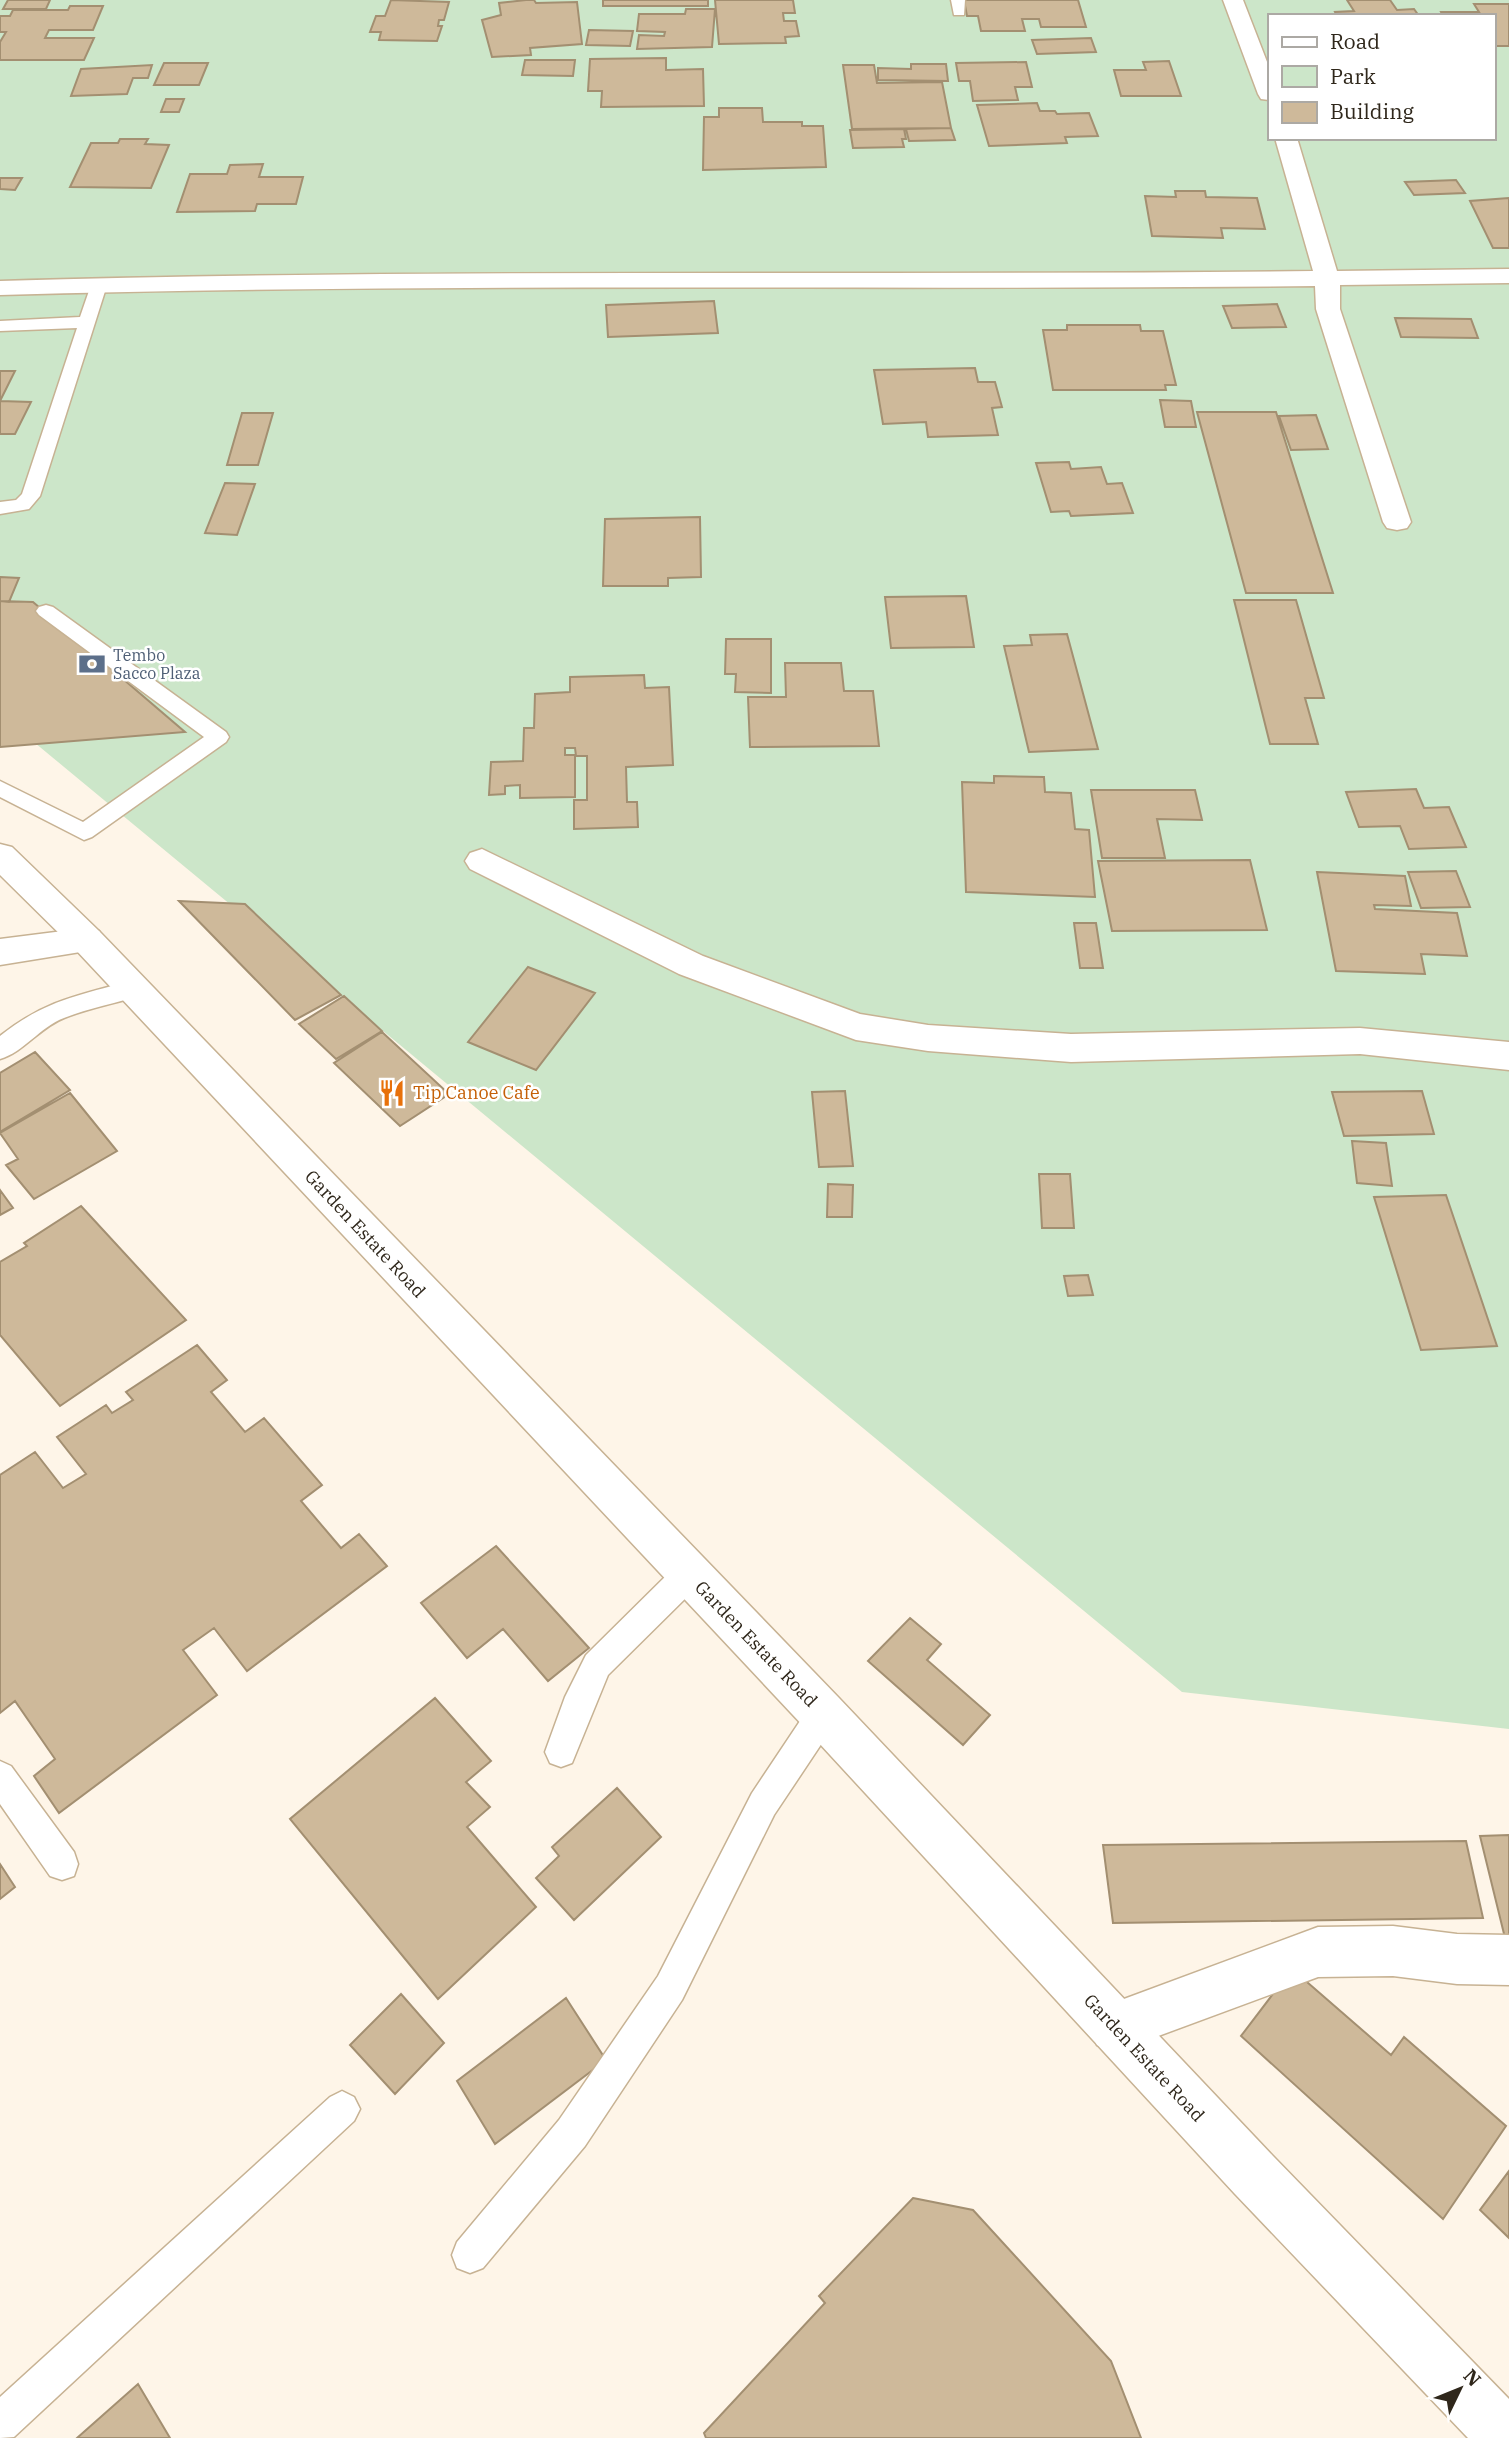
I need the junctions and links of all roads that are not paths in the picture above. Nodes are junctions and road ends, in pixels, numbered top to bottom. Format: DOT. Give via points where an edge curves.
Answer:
graph roads {
  1 [pos="1233,0"];
  2 [pos="1268,91"];
  3 [pos="1287,140"];
  4 [pos="1509,276"];
  5 [pos="1327,277"];
  6 [pos="99,285"];
  7 [pos="0,288"];
  8 [pos="88,322"];
  9 [pos="0,326"];
  10 [pos="0,508"];
  11 [pos="1396,523"];
  12 [pos="46,611"];
  13 [pos="0,788"];
  14 [pos="0,855"];
  15 [pos="482,861"];
  16 [pos="87,940"];
  17 [pos="0,952"];
  18 [pos="134,989"];
  19 [pos="0,1050"];
  20 [pos="1509,1056"];
  21 [pos="688,1574"];
  22 [pos="823,1714"];
  23 [pos="561,1752"];
  24 [pos="0,1777"];
  25 [pos="62,1864"];
  26 [pos="1509,1960"];
  27 [pos="1115,2027"];
  28 [pos="342,2109"];
  29 [pos="470,2255"];
  30 [pos="0,2423"];
  31 [pos="1507,2438"];
  1 -- 2 [label="street"];
  3 -- 5 [label="street"];
  4 -- 5 [label="street"];
  5 -- 6 [label="street"];
  5 -- 11 [label="street" via="1328,309"];
  6 -- 7 [label="street"];
  6 -- 8 [label="lane"];
  8 -- 9 [label="lane"];
  8 -- 10 [label="lane" via="32,496 22,505"];
  12 -- 13 [label="lane" via="218,737 84,832"];
  14 -- 16 [label="street, Garden Estate Road"];
  15 -- 20 [label="street" via="691,965 856,1027 928,1038 1071,1048 1360,1041"];
  16 -- 17 [label="street"];
  16 -- 18 [label="street, Garden Estate Road"];
  18 -- 19 [label="lane" via="56,1011"];
  18 -- 21 [label="street, Garden Estate Road"];
  21 -- 22 [label="street, Garden Estate Road"];
  21 -- 23 [label="lane" via="597,1665"];
  22 -- 27 [label="street, Garden Estate Road"];
  22 -- 29 [label="lane" via="763,1804 670,1988 572,2133"];
  24 -- 25 [label="lane"];
  26 -- 27 [label="street" via="1392,1951 1318,1952"];
  27 -- 31 [label="street, Garden Estate Road"];
  28 -- 30 [label="lane"];
}
